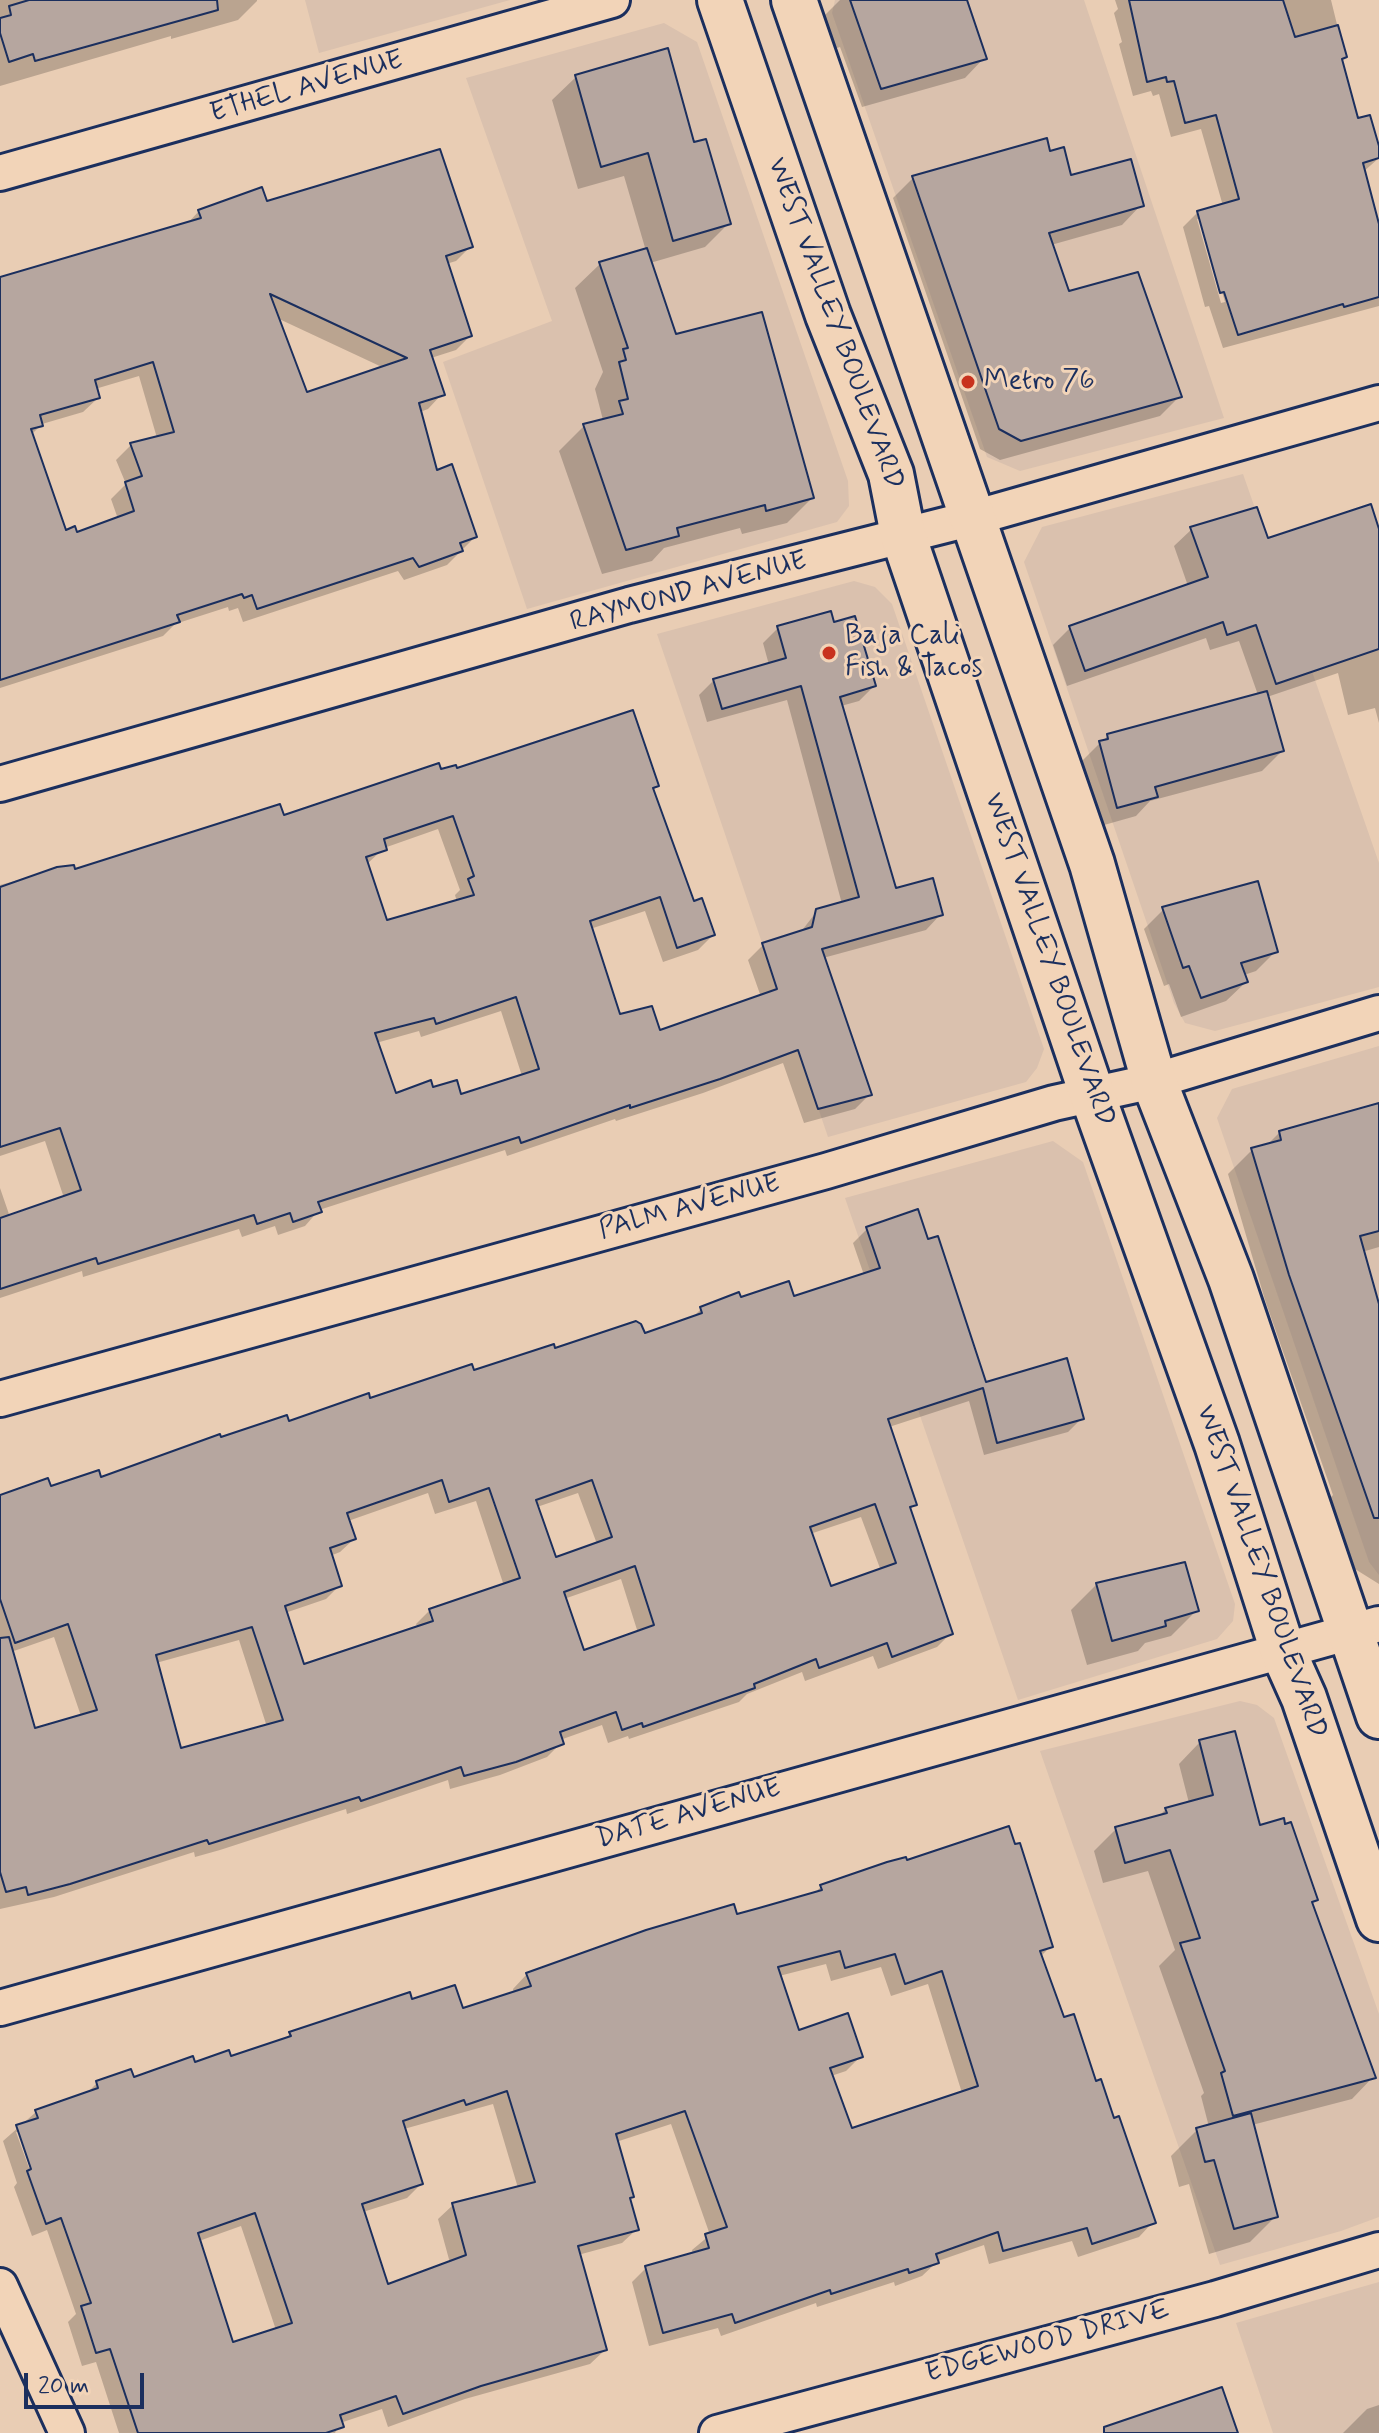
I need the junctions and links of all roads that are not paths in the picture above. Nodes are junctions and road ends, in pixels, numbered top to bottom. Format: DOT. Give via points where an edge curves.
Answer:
graph roads {
  1 [pos="612,0"];
  2 [pos="720,0"];
  3 [pos="794,0"];
  4 [pos="0,173"];
  5 [pos="1379,403"];
  6 [pos="973,518"];
  7 [pos="903,535"];
  8 [pos="0,784"];
  9 [pos="1379,1013"];
  10 [pos="1154,1081"];
  11 [pos="1092,1094"];
  12 [pos="0,1399"];
  13 [pos="1364,1628"];
  14 [pos="1283,1651"];
  15 [pos="1379,1716"];
  16 [pos="1379,1919"];
  17 [pos="0,2008"];
  18 [pos="1379,2250"];
  19 [pos="0,2286"];
  20 [pos="67,2433"];
  21 [pos="717,2433"];
  1 -- 4 [label="street, ETHEL AVENUE"];
  2 -- 7 [label="main road, WEST VALLEY BOULEVARD" via="828,315 891,474"];
  3 -- 6 [label="main road"];
  5 -- 6 [label="street, RAYMOND AVENUE"];
  6 -- 7 [label="street, RAYMOND AVENUE"];
  6 -- 10 [label="main road" via="1092,864"];
  7 -- 8 [label="street, RAYMOND AVENUE" via="629,605"];
  7 -- 11 [label="main road, WEST VALLEY BOULEVARD"];
  9 -- 10 [label="street, PALM AVENUE"];
  10 -- 11 [label="street, PALM AVENUE"];
  10 -- 13 [label="main road"];
  11 -- 12 [label="street, PALM AVENUE"];
  11 -- 14 [label="main road, WEST VALLEY BOULEVARD" via="1217,1444"];
  13 -- 14 [label="street, DATE AVENUE"];
  13 -- 15 [label="main road"];
  14 -- 16 [label="main road, WEST VALLEY BOULEVARD"];
  14 -- 17 [label="street, DATE AVENUE"];
  18 -- 21 [label="street, EDGEWOOD DRIVE"];
  19 -- 20 [label="street"];
}
